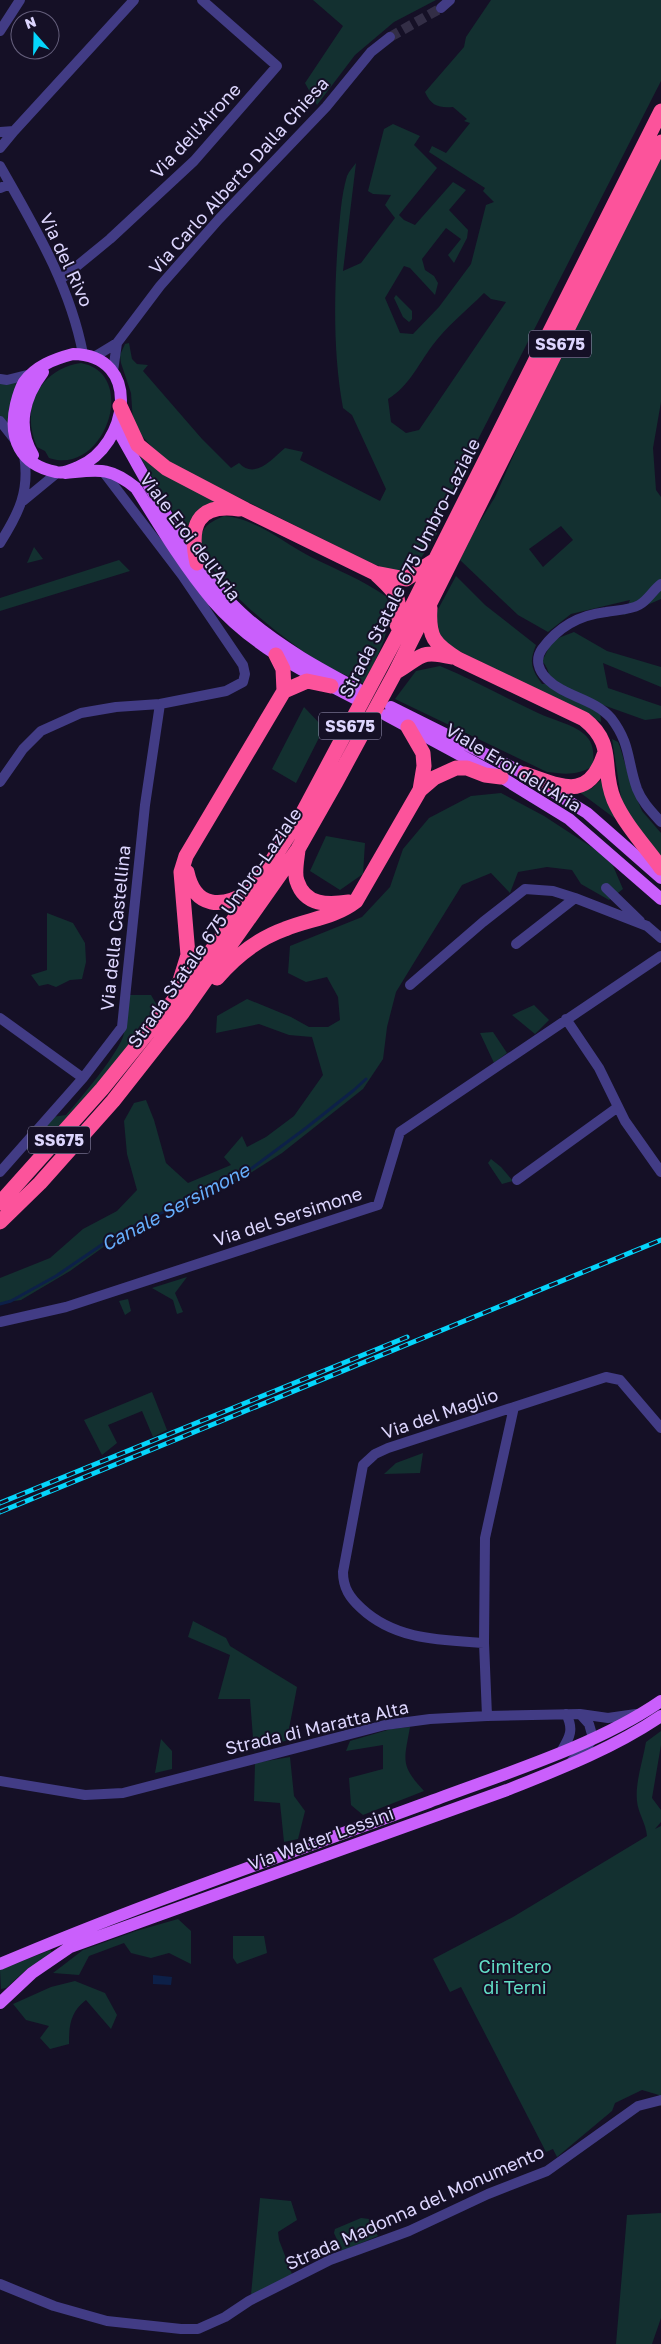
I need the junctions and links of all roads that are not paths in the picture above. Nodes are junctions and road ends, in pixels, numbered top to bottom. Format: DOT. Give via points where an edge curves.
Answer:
graph roads {
  1 [pos="20,0"];
  2 [pos="134,0"];
  3 [pos="202,0"];
  4 [pos="450,0"];
  5 [pos="441,8"];
  6 [pos="0,31"];
  7 [pos="390,37"];
  8 [pos="661,111"];
  9 [pos="14,131"];
  10 [pos="0,132"];
  11 [pos="661,142"];
  12 [pos="0,148"];
  13 [pos="0,166"];
  14 [pos="10,184"];
  15 [pos="0,188"];
  16 [pos="60,280"];
  17 [pos="117,343"];
  18 [pos="88,356"];
  19 [pos="54,359"];
  20 [pos="112,371"];
  21 [pos="31,374"];
  22 [pos="0,379"];
  23 [pos="120,406"];
  24 [pos="0,421"];
  25 [pos="116,427"];
  26 [pos="15,440"];
  27 [pos="24,455"];
  28 [pos="44,468"];
  29 [pos="102,469"];
  30 [pos="61,473"];
  31 [pos="22,502"];
  32 [pos="246,510"];
  33 [pos="453,540"];
  34 [pos="0,543"];
  35 [pos="198,563"];
  36 [pos="440,566"];
  37 [pos="375,573"];
  38 [pos="661,584"];
  39 [pos="430,601"];
  40 [pos="398,634"];
  41 [pos="276,655"];
  42 [pos="458,659"];
  43 [pos="395,673"];
  44 [pos="331,686"];
  45 [pos="284,691"];
  46 [pos="160,704"];
  47 [pos="408,727"];
  48 [pos="605,751"];
  49 [pos="524,774"];
  50 [pos="501,777"];
  51 [pos="0,782"];
  52 [pos="420,790"];
  53 [pos="661,822"];
  54 [pos="298,849"];
  55 [pos="186,856"];
  56 [pos="661,868"];
  57 [pos="661,878"];
  58 [pos="606,888"];
  59 [pos="253,890"];
  60 [pos="575,898"];
  61 [pos="661,899"];
  62 [pos="356,901"];
  63 [pos="644,925"];
  64 [pos="661,938"];
  65 [pos="516,944"];
  66 [pos="661,956"];
  67 [pos="410,985"];
  68 [pos="178,1006"];
  69 [pos="0,1018"];
  70 [pos="566,1019"];
  71 [pos="83,1078"];
  72 [pos="618,1108"];
  73 [pos="0,1172"];
  74 [pos="661,1172"];
  75 [pos="516,1180"];
  76 [pos="0,1203"];
  77 [pos="0,1222"];
  78 [pos="0,1322"];
  79 [pos="514,1407"];
  80 [pos="661,1428"];
  81 [pos="484,1643"];
  82 [pos="661,1701"];
  83 [pos="645,1712"];
  84 [pos="566,1714"];
  85 [pos="580,1714"];
  86 [pos="487,1716"];
  87 [pos="661,1716"];
  88 [pos="593,1738"];
  89 [pos="562,1750"];
  90 [pos="566,1767"];
  91 [pos="0,1781"];
  92 [pos="0,1964"];
  93 [pos="0,2003"];
  94 [pos="661,2100"];
  95 [pos="0,2284"];
  1 -- 6 [label="street"];
  2 -- 9 [label="street"];
  3 -- 16 [label="street, Via dell'Airone" via="277,66 194,161 110,239"];
  4 -- 5 [label="street"];
  7 -- 17 [label="street, Via Carlo Alberto Dalla Chiesa" via="371,52 326,107 219,219 160,286"];
  8 -- 33 [label="highway, Strada Statale 675 Umbro-Laziale / SS675"];
  9 -- 10 [label="street"];
  9 -- 12 [label="street"];
  11 -- 33 [label="highway, Strada Statale 675 Umbro-Laziale / SS675"];
  13 -- 14 [label="street, Via del Rivo"];
  14 -- 15 [label="street"];
  14 -- 16 [label="street, Via del Rivo"];
  16 -- 18 [label="street, Via del Rivo"];
  17 -- 18 [label="street, Via Carlo Alberto Dalla Chiesa"];
  17 -- 20 [label="street, Via Carlo Alberto Dalla Chiesa"];
  18 -- 19 [label="main road" via="73,354"];
  18 -- 20 [label="main road" via="102,361"];
  19 -- 21 [label="main road"];
  19 -- 28 [label="main road" via="34,385 24,411 23,427 30,451"];
  20 -- 23 [label="main road" via="119,386"];
  21 -- 22 [label="street"];
  21 -- 26 [label="main road" via="19,393 14,412"];
  23 -- 25 [label="main road"];
  23 -- 32 [label="highway" via="132,434 148,455 166,468"];
  24 -- 26 [label="street"];
  25 -- 30 [label="main road" via="101,453 90,462"];
  25 -- 35 [label="main road, Viale Eroi dell'Aria"];
  26 -- 27 [label="main road"];
  27 -- 28 [label="main road" via="31,463"];
  27 -- 31 [label="street" via="27,482"];
  28 -- 30 [label="main road"];
  29 -- 30 [label="main road"];
  29 -- 41 [label="main road, Viale Eroi dell'Aria" via="122,477 136,488 214,602 238,626"];
  29 -- 46 [label="street" via="182,575 243,665 243,682 226,691"];
  30 -- 31 [label="street"];
  31 -- 34 [label="street"];
  32 -- 35 [label="highway" via="221,508 203,516 193,534"];
  32 -- 37 [label="highway"];
  33 -- 36 [label="highway, Strada Statale 675 Umbro-Laziale / SS675"];
  35 -- 44 [label="main road, Viale Eroi dell'Aria" via="237,609 266,634 356,694"];
  36 -- 37 [label="highway" via="406,579"];
  36 -- 39 [label="highway, Strada Statale 675 Umbro-Laziale / SS675"];
  36 -- 40 [label="highway, Strada Statale 675 Umbro-Laziale / SS675"];
  37 -- 40 [label="highway" via="391,587 399,600"];
  38 -- 53 [label="street" via="640,605 599,613 567,625 554,634 539,654 539,666 546,678 594,704 619,730 630,754 643,802"];
  39 -- 42 [label="highway" via="429,623 433,639"];
  39 -- 43 [label="highway, Strada Statale 675 Umbro-Laziale / SS675"];
  40 -- 59 [label="highway, Strada Statale 675 Umbro-Laziale / SS675" via="301,816"];
  41 -- 44 [label="main road, Viale Eroi dell'Aria"];
  41 -- 45 [label="highway" via="283,669"];
  42 -- 43 [label="highway" via="427,653"];
  42 -- 48 [label="highway" via="584,719 600,734"];
  43 -- 54 [label="highway, Strada Statale 675 Umbro-Laziale / SS675"];
  44 -- 45 [label="highway" via="308,681"];
  45 -- 55 [label="highway"];
  46 -- 51 [label="street" via="116,706 81,713 41,731 23,748"];
  46 -- 71 [label="street, Via della Castellina" via="145,805 122,1027"];
  47 -- 49 [label="main road, Viale Eroi dell'Aria" via="388,711"];
  47 -- 50 [label="main road, Viale Eroi dell'Aria"];
  47 -- 52 [label="highway" via="424,753"];
  48 -- 49 [label="highway" via="599,770 581,786 570,787"];
  48 -- 56 [label="highway" via="609,780 621,814"];
  49 -- 57 [label="main road, Viale Eroi dell'Aria" via="587,813"];
  50 -- 52 [label="highway" via="456,768 434,778"];
  50 -- 61 [label="main road, Viale Eroi dell'Aria" via="569,819"];
  52 -- 62 [label="highway"];
  54 -- 62 [label="highway" via="296,881 309,899 328,905"];
  54 -- 68 [label="highway, Strada Statale 675 Umbro-Laziale / SS675"];
  55 -- 59 [label="highway" via="192,889 201,897 223,903 234,901"];
  55 -- 68 [label="highway" via="181,872 188,955"];
  58 -- 63 [label="street"];
  59 -- 68 [label="highway, Strada Statale 675 Umbro-Laziale / SS675"];
  60 -- 63 [label="street"];
  60 -- 65 [label="street"];
  60 -- 67 [label="street" via="553,891 525,889"];
  62 -- 68 [label="highway" via="344,910 258,940 230,963 199,1000"];
  63 -- 64 [label="street"];
  66 -- 70 [label="street, Via del Sersimone"];
  68 -- 76 [label="highway, Strada Statale 675 Umbro-Laziale / SS675"];
  68 -- 77 [label="highway, Strada Statale 675 Umbro-Laziale / SS675" via="82,1137"];
  69 -- 71 [label="street"];
  70 -- 72 [label="street" via="599,1068"];
  70 -- 78 [label="street, Via del Sersimone" via="400,1132 378,1205 66,1307"];
  71 -- 73 [label="street, Via della Castellina"];
  72 -- 74 [label="street"];
  72 -- 75 [label="street"];
  79 -- 80 [label="street, Via del Maglio" via="606,1376 620,1380"];
  79 -- 81 [label="street, Via del Maglio" via="485,1538"];
  79 -- 81 [label="street, Via del Maglio" via="388,1448 363,1465 342,1572 344,1587 352,1600 388,1628 432,1640"];
  81 -- 86 [label="street, Via del Maglio"];
  82 -- 83 [label="main road, Via Walter Lessini"];
  83 -- 85 [label="street, Strada di Maratta Alta" via="608,1718"];
  83 -- 88 [label="main road, Via Walter Lessini"];
  84 -- 85 [label="street, Strada di Maratta Alta"];
  84 -- 86 [label="street, Strada di Maratta Alta"];
  84 -- 89 [label="street" via="572,1725"];
  85 -- 88 [label="street" via="589,1724"];
  86 -- 91 [label="street, Strada di Maratta Alta" via="385,1725 123,1793 85,1795"];
  87 -- 90 [label="main road, Via Walter Lessini"];
  88 -- 89 [label="main road, Via Walter Lessini"];
  88 -- 90 [label="street"];
  89 -- 92 [label="main road, Via Walter Lessini" via="77,1931"];
  90 -- 93 [label="main road, Via Walter Lessini" via="70,1948 32,1973"];
  94 -- 95 [label="street, Strada Madonna del Monumento" via="638,2106 547,2171 330,2260 198,2329 107,2321 54,2306"];
}
